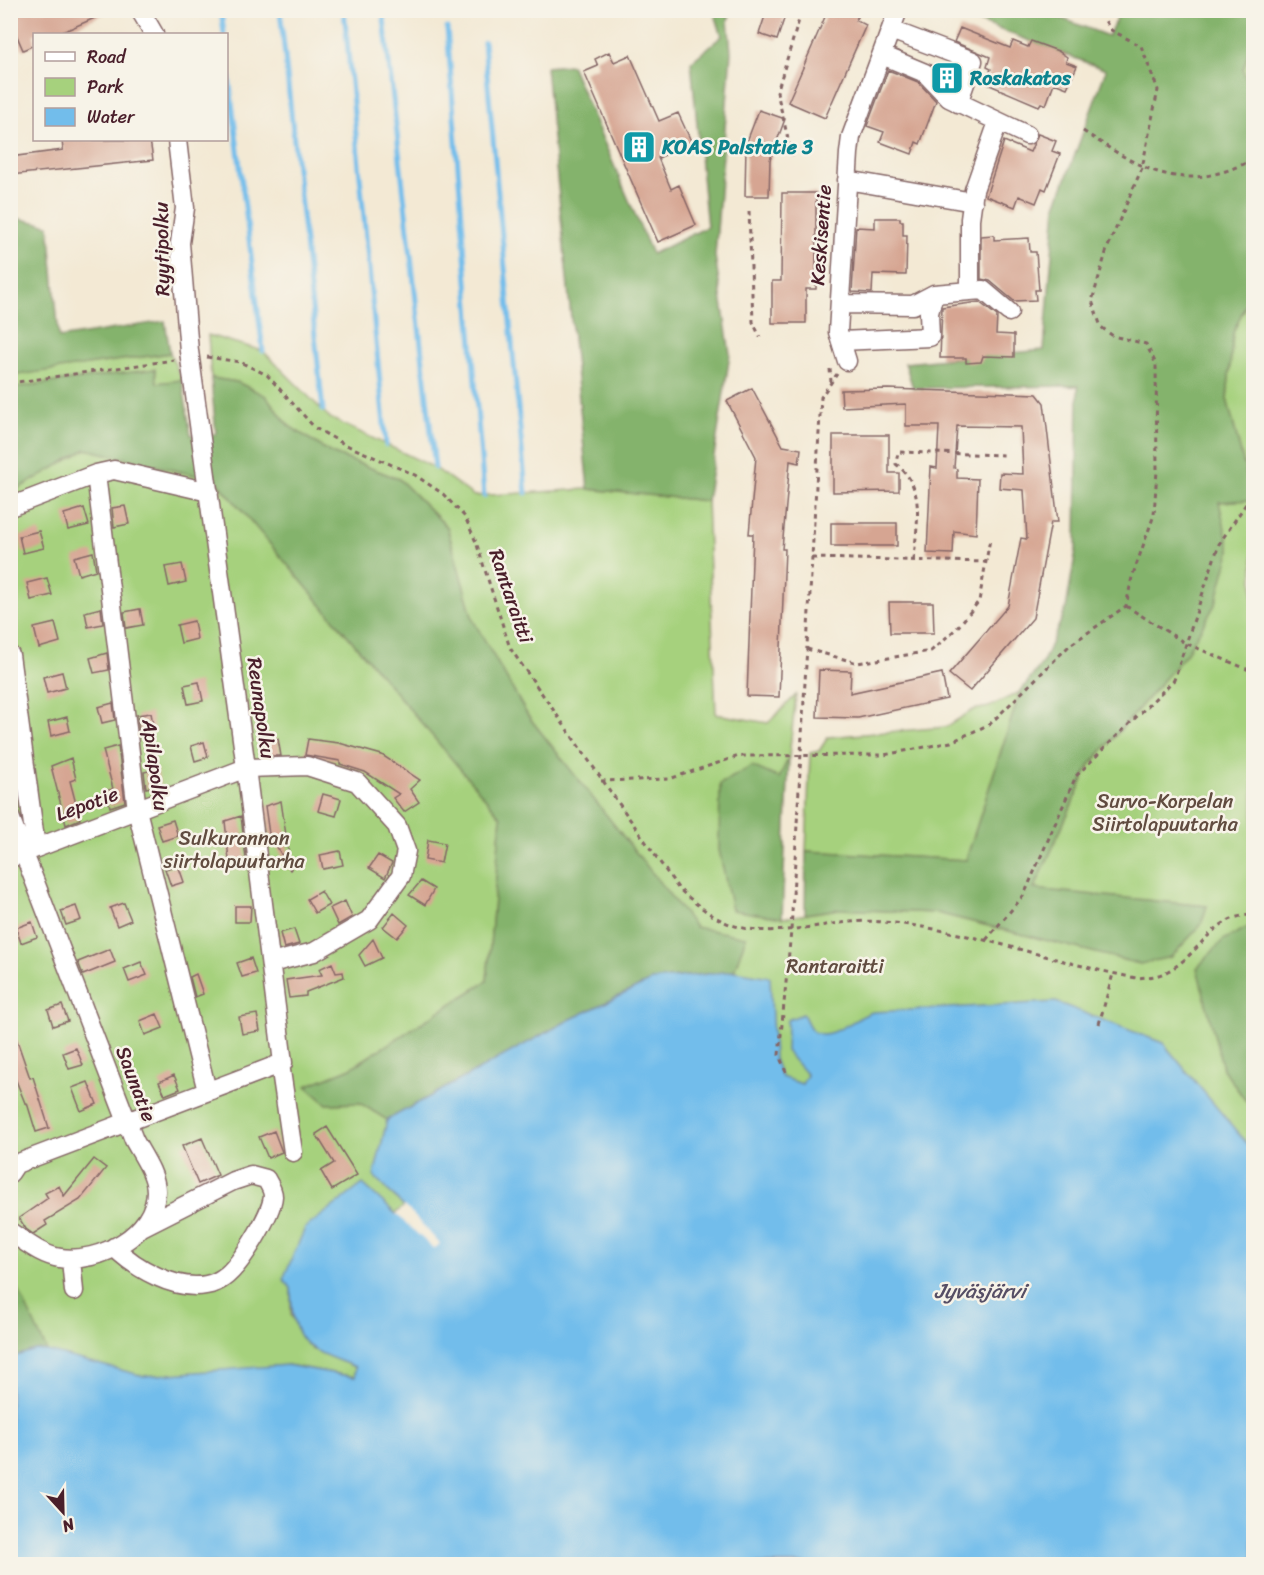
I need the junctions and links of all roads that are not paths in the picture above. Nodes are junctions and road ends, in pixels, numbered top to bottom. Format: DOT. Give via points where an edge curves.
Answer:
graph roads {
  1 [pos="140,10"];
  2 [pos="898,10"];
  3 [pos="891,30"];
  4 [pos="153,33"];
  5 [pos="882,55"];
  6 [pos="958,103"];
  7 [pos="998,122"];
  8 [pos="1027,135"];
  9 [pos="177,141"];
  10 [pos="847,180"];
  11 [pos="973,202"];
  12 [pos="970,291"];
  13 [pos="934,294"];
  14 [pos="840,303"];
  15 [pos="1009,312"];
  16 [pos="841,341"];
  17 [pos="190,358"];
  18 [pos="847,361"];
  19 [pos="96,474"];
  20 [pos="208,492"];
  21 [pos="10,507"];
  22 [pos="10,655"];
  23 [pos="246,768"];
  24 [pos="137,810"];
  25 [pos="10,817"];
  26 [pos="24,852"];
  27 [pos="271,963"];
  28 [pos="280,1064"];
  29 [pos="207,1091"];
  30 [pos="127,1122"];
  31 [pos="293,1152"];
  32 [pos="12,1162"];
  33 [pos="139,1229"];
  34 [pos="10,1232"];
  35 [pos="114,1247"];
  36 [pos="71,1259"];
  37 [pos="74,1292"];
  1 -- 4 [label="street"];
  2 -- 3 [label="street, Keskisentie"];
  3 -- 5 [label="street, Keskisentie"];
  3 -- 6 [label="street" via="973,61"];
  5 -- 6 [label="street" via="924,73"];
  5 -- 10 [label="street, Keskisentie" via="851,137"];
  6 -- 7 [label="street"];
  7 -- 8 [label="street"];
  7 -- 11 [label="street"];
  9 -- 17 [label="street, Ryytipolku" via="185,208 180,243"];
  10 -- 11 [label="street"];
  10 -- 14 [label="street, Keskisentie"];
  11 -- 12 [label="street"];
  12 -- 13 [label="street"];
  12 -- 15 [label="street" via="983,290"];
  13 -- 14 [label="street" via="913,306"];
  13 -- 16 [label="street" via="929,313 930,337"];
  14 -- 16 [label="street, Keskisentie"];
  16 -- 18 [label="street, Keskisentie"];
  17 -- 20 [label="street, Reunapolku"];
  19 -- 20 [label="street" via="114,470"];
  19 -- 21 [label="street"];
  19 -- 24 [label="street, Apilapolku"];
  20 -- 23 [label="street, Reunapolku"];
  22 -- 26 [label="street, Saunatie"];
  23 -- 24 [label="street, Lepotie"];
  23 -- 27 [label="street, Reunapolku"];
  23 -- 27 [label="street, Lepotie" via="307,766 357,782 397,826 406,851 401,876 369,920 314,952"];
  24 -- 26 [label="street, Lepotie"];
  24 -- 29 [label="street, Apilapolku"];
  25 -- 26 [label="street"];
  26 -- 30 [label="street, Saunatie"];
  27 -- 28 [label="street, Reunapolku" via="283,1063"];
  28 -- 29 [label="street"];
  28 -- 31 [label="street, Reunapolku"];
  29 -- 30 [label="street"];
  30 -- 32 [label="street"];
  30 -- 33 [label="street, Saunatie" via="156,1189 149,1218"];
  33 -- 35 [label="street, Saunatie"];
  33 -- 35 [label="street" via="251,1175 266,1179 273,1193 271,1208 237,1265 223,1278 206,1285 182,1285 127,1260"];
  34 -- 36 [label="street, Saunatie" via="42,1252"];
  35 -- 36 [label="street, Saunatie"];
  36 -- 37 [label="street"];
}
